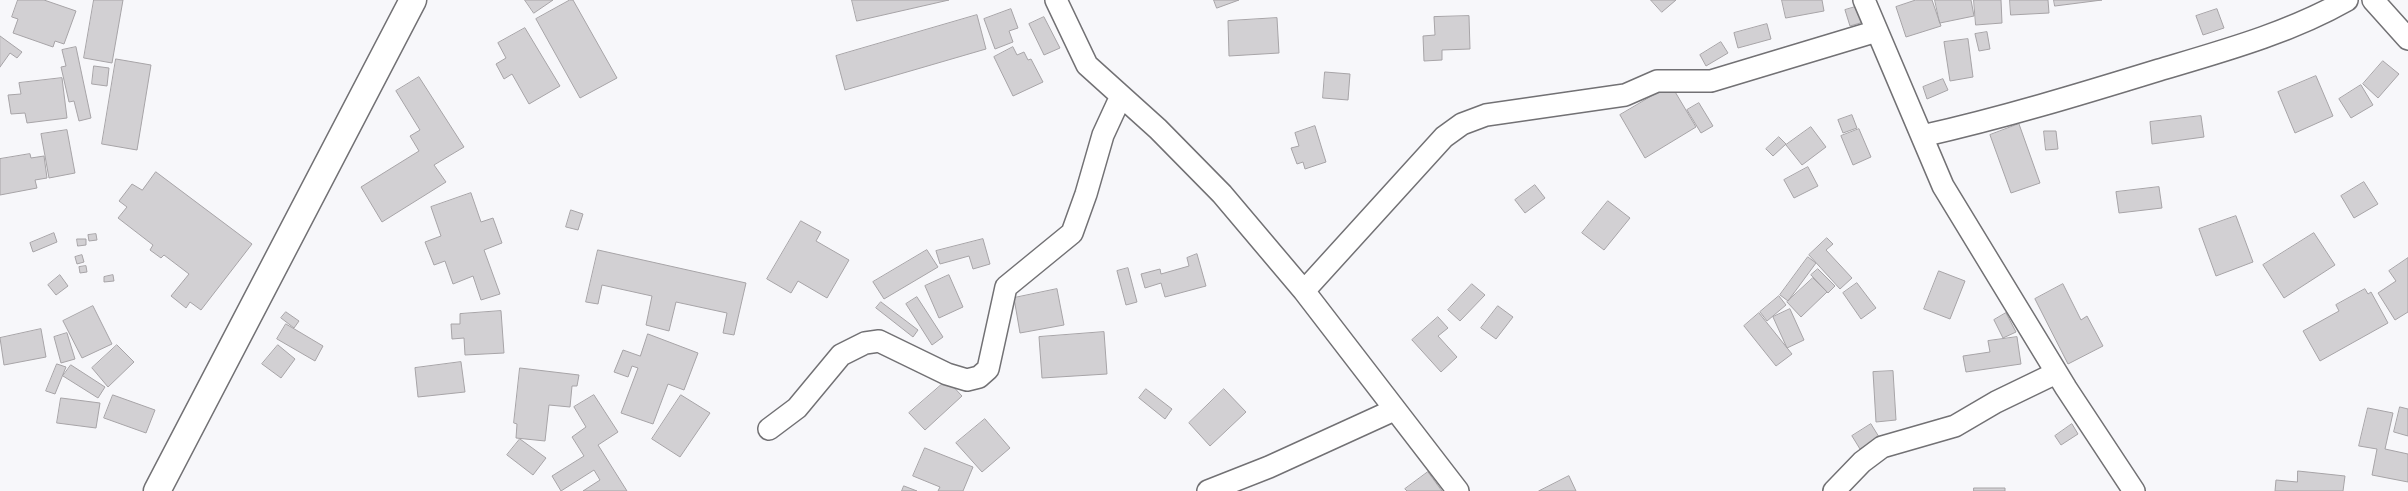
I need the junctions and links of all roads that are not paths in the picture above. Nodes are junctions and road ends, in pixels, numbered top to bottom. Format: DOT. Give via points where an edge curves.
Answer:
graph roads {
  1 [pos="413,0"];
  2 [pos="1056,0"];
  3 [pos="1864,0"];
  4 [pos="2347,0"];
  5 [pos="2373,0"];
  6 [pos="1877,31"];
  7 [pos="2408,39"];
  8 [pos="1121,96"];
  9 [pos="1922,136"];
  10 [pos="1304,291"];
  11 [pos="2056,373"];
  12 [pos="1394,410"];
  13 [pos="769,429"];
  14 [pos="156,491"];
  15 [pos="1208,491"];
  16 [pos="1458,491"];
  17 [pos="1834,491"];
  18 [pos="2134,491"];
  1 -- 14 [label="street"];
  2 -- 8 [label="street" via="1087,65"];
  3 -- 6 [label="street"];
  4 -- 9 [label="street" via="2253,42 1996,119"];
  5 -- 7 [label="street"];
  6 -- 9 [label="street"];
  6 -- 10 [label="street" via="1711,81 1657,81 1625,95 1486,115 1462,124 1444,137"];
  8 -- 10 [label="street" via="1222,194"];
  8 -- 13 [label="street" via="1103,135 1072,233 1006,287 988,369 979,377 967,380 947,374 879,341 865,343 841,355 797,408"];
  9 -- 11 [label="street" via="1943,186"];
  10 -- 12 [label="street"];
  11 -- 17 [label="street" via="1955,426 1882,446"];
  11 -- 18 [label="street"];
  12 -- 15 [label="street"];
  12 -- 16 [label="street"];
}
